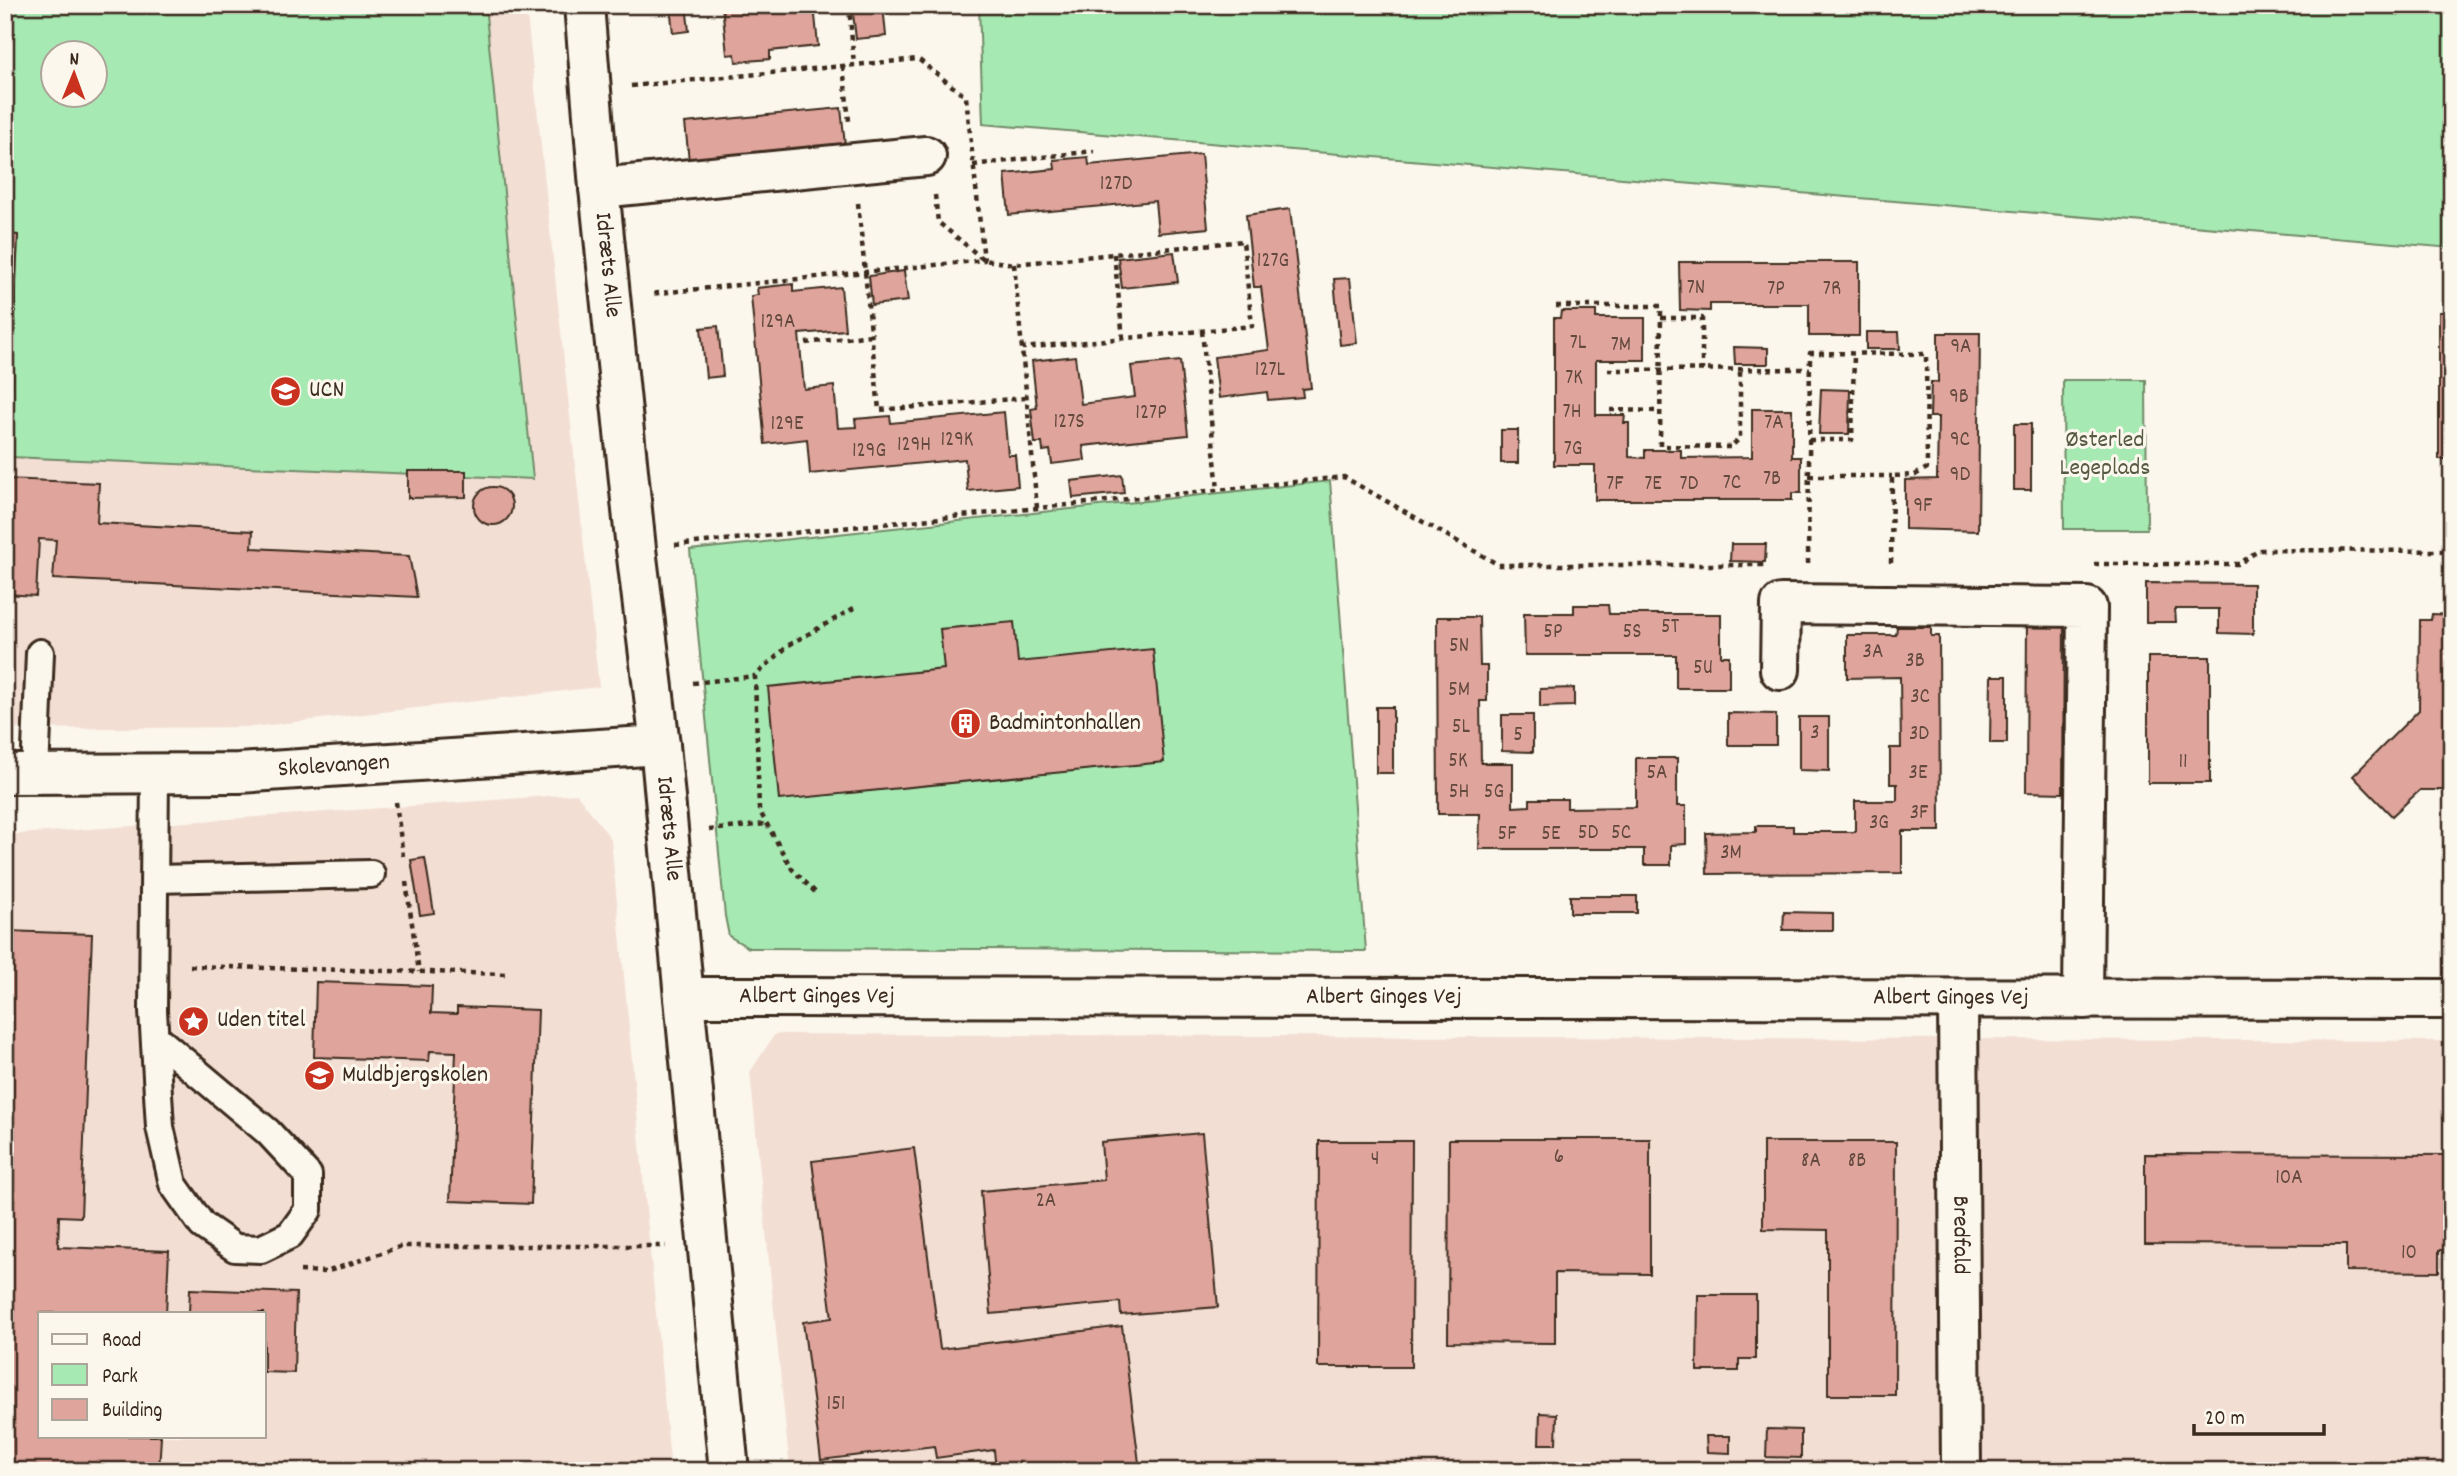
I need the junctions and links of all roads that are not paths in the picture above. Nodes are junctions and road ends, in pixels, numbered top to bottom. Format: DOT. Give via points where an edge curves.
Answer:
graph roads {
  1 [pos="584,5"];
  2 [pos="929,163"];
  3 [pos="599,188"];
  4 [pos="40,653"];
  5 [pos="1780,670"];
  6 [pos="660,746"];
  7 [pos="20,774"];
  8 [pos="155,774"];
  9 [pos="371,874"];
  10 [pos="155,879"];
  11 [pos="684,997"];
  12 [pos="1958,999"];
  13 [pos="2083,999"];
  14 [pos="2452,999"];
  15 [pos="155,1037"];
  16 [pos="729,1471"];
  17 [pos="1961,1471"];
  1 -- 3 [label="street, Idræts Alle"];
  2 -- 3 [label="street, Idræts Alle" via="854,163"];
  3 -- 6 [label="street, Idræts Alle"];
  4 -- 7 [label="lane"];
  5 -- 13 [label="street" via="1781,604 2087,607"];
  6 -- 8 [label="street, Skolevangen" via="239,773"];
  6 -- 11 [label="street, Idræts Alle"];
  7 -- 8 [label="street, Skolevangen"];
  8 -- 10 [label="lane"];
  9 -- 10 [label="lane"];
  10 -- 15 [label="lane"];
  11 -- 12 [label="street, Albert Ginges Vej"];
  11 -- 16 [label="street, Idræts Alle"];
  12 -- 13 [label="street, Albert Ginges Vej"];
  12 -- 17 [label="street, Bredfald"];
  13 -- 14 [label="street, Albert Ginges Vej"];
  15 -- 15 [label="lane" via="160,1127 173,1184 202,1225 235,1248 261,1250 290,1236 308,1210 308,1175 268,1132"];
}
